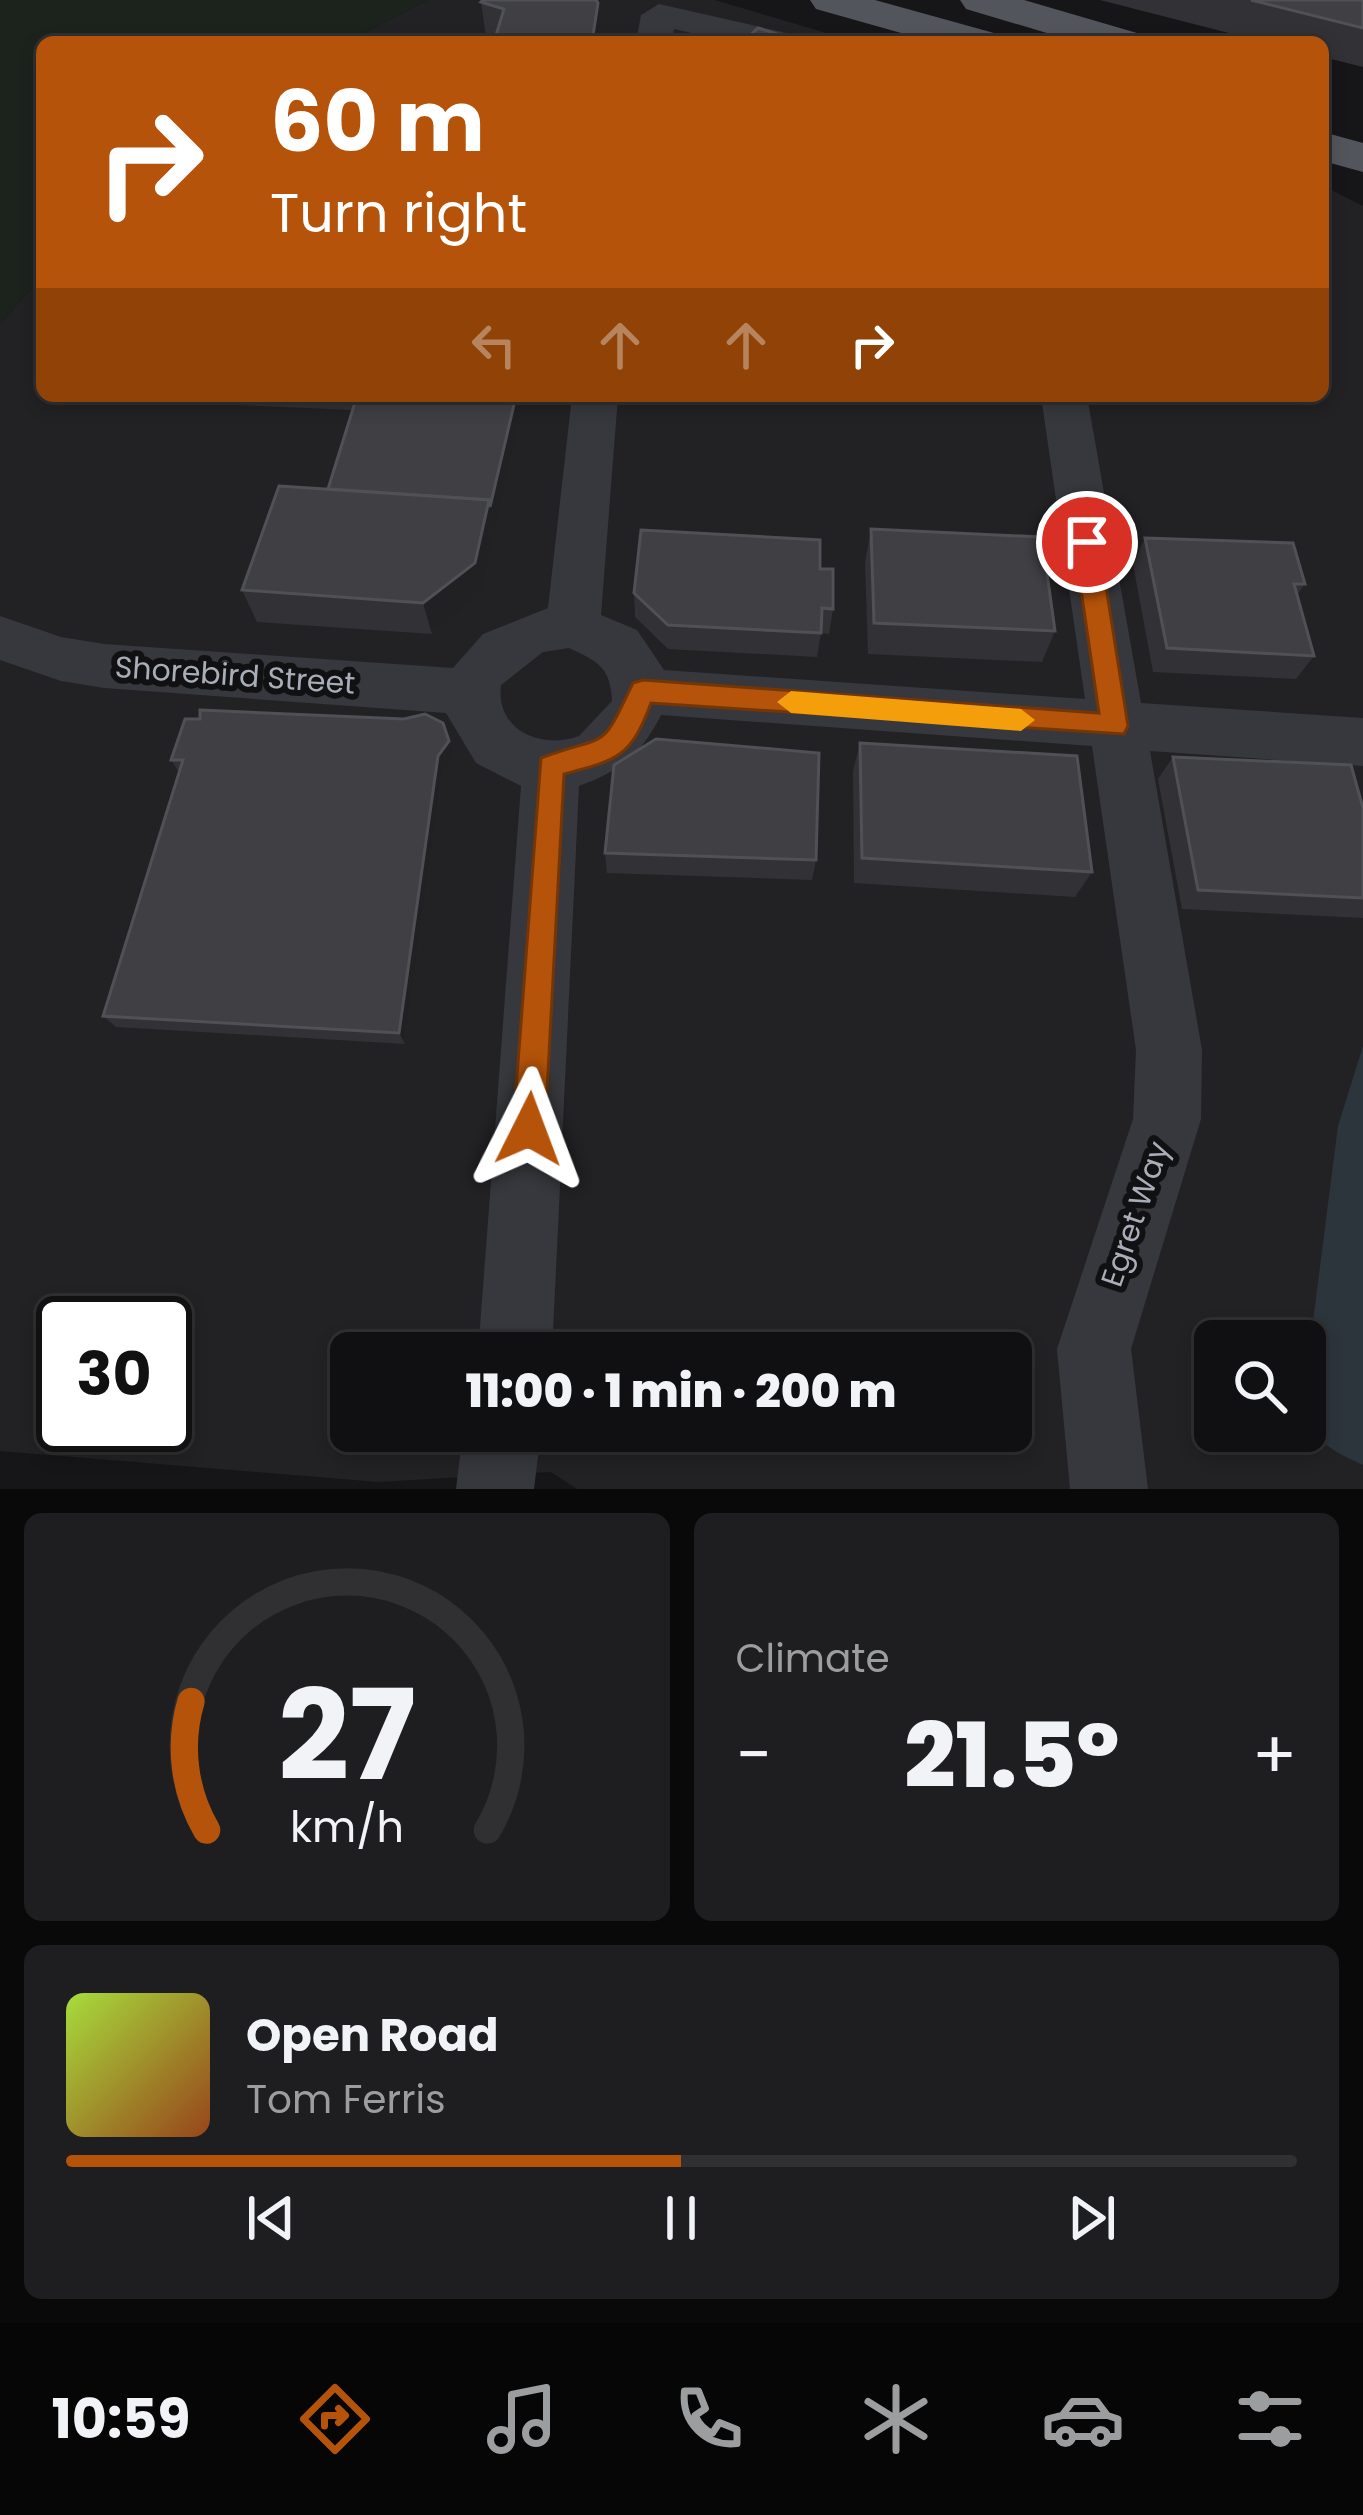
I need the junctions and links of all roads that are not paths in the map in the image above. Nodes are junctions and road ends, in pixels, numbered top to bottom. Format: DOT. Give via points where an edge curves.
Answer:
graph roads {
  1 [pos="830,0"];
  2 [pos="980,0"];
  3 [pos="657,28"];
  4 [pos="726,36"];
  5 [pos="959,36"];
  6 [pos="1102,36"];
  7 [pos="1329,104"];
  8 [pos="1363,114"];
  9 [pos="1329,148"];
  10 [pos="1363,158"];
  11 [pos="594,402"];
  12 [pos="1065,402"];
  13 [pos="573,626"];
  14 [pos="0,638"];
  15 [pos="643,691"];
  16 [pos="473,692"];
  17 [pos="1115,726"];
  18 [pos="1363,742"];
  19 [pos="550,766"];
  20 [pos="516,1332"];
  21 [pos="499,1452"];
  22 [pos="495,1489"];
  23 [pos="1109,1489"];
  1 -- 5 [label="main road"];
  2 -- 6 [label="main road"];
  3 -- 4 [label="street"];
  7 -- 8 [label="main road"];
  9 -- 10 [label="main road"];
  11 -- 13 [label="street"];
  12 -- 17 [label="street, Egret Way"];
  13 -- 15 [label="street" via="622,647"];
  13 -- 16 [label="street" via="532,631 496,650"];
  14 -- 16 [label="street, Shorebird Street" via="104,666"];
  15 -- 17 [label="street"];
  15 -- 19 [label="street" via="626,735 605,752"];
  16 -- 19 [label="street" via="484,734 501,751"];
  17 -- 18 [label="street"];
  17 -- 23 [label="street, Egret Way" via="1169,1050 1167,1119 1094,1349"];
  19 -- 20 [label="street"];
  21 -- 22 [label="street"];
}
